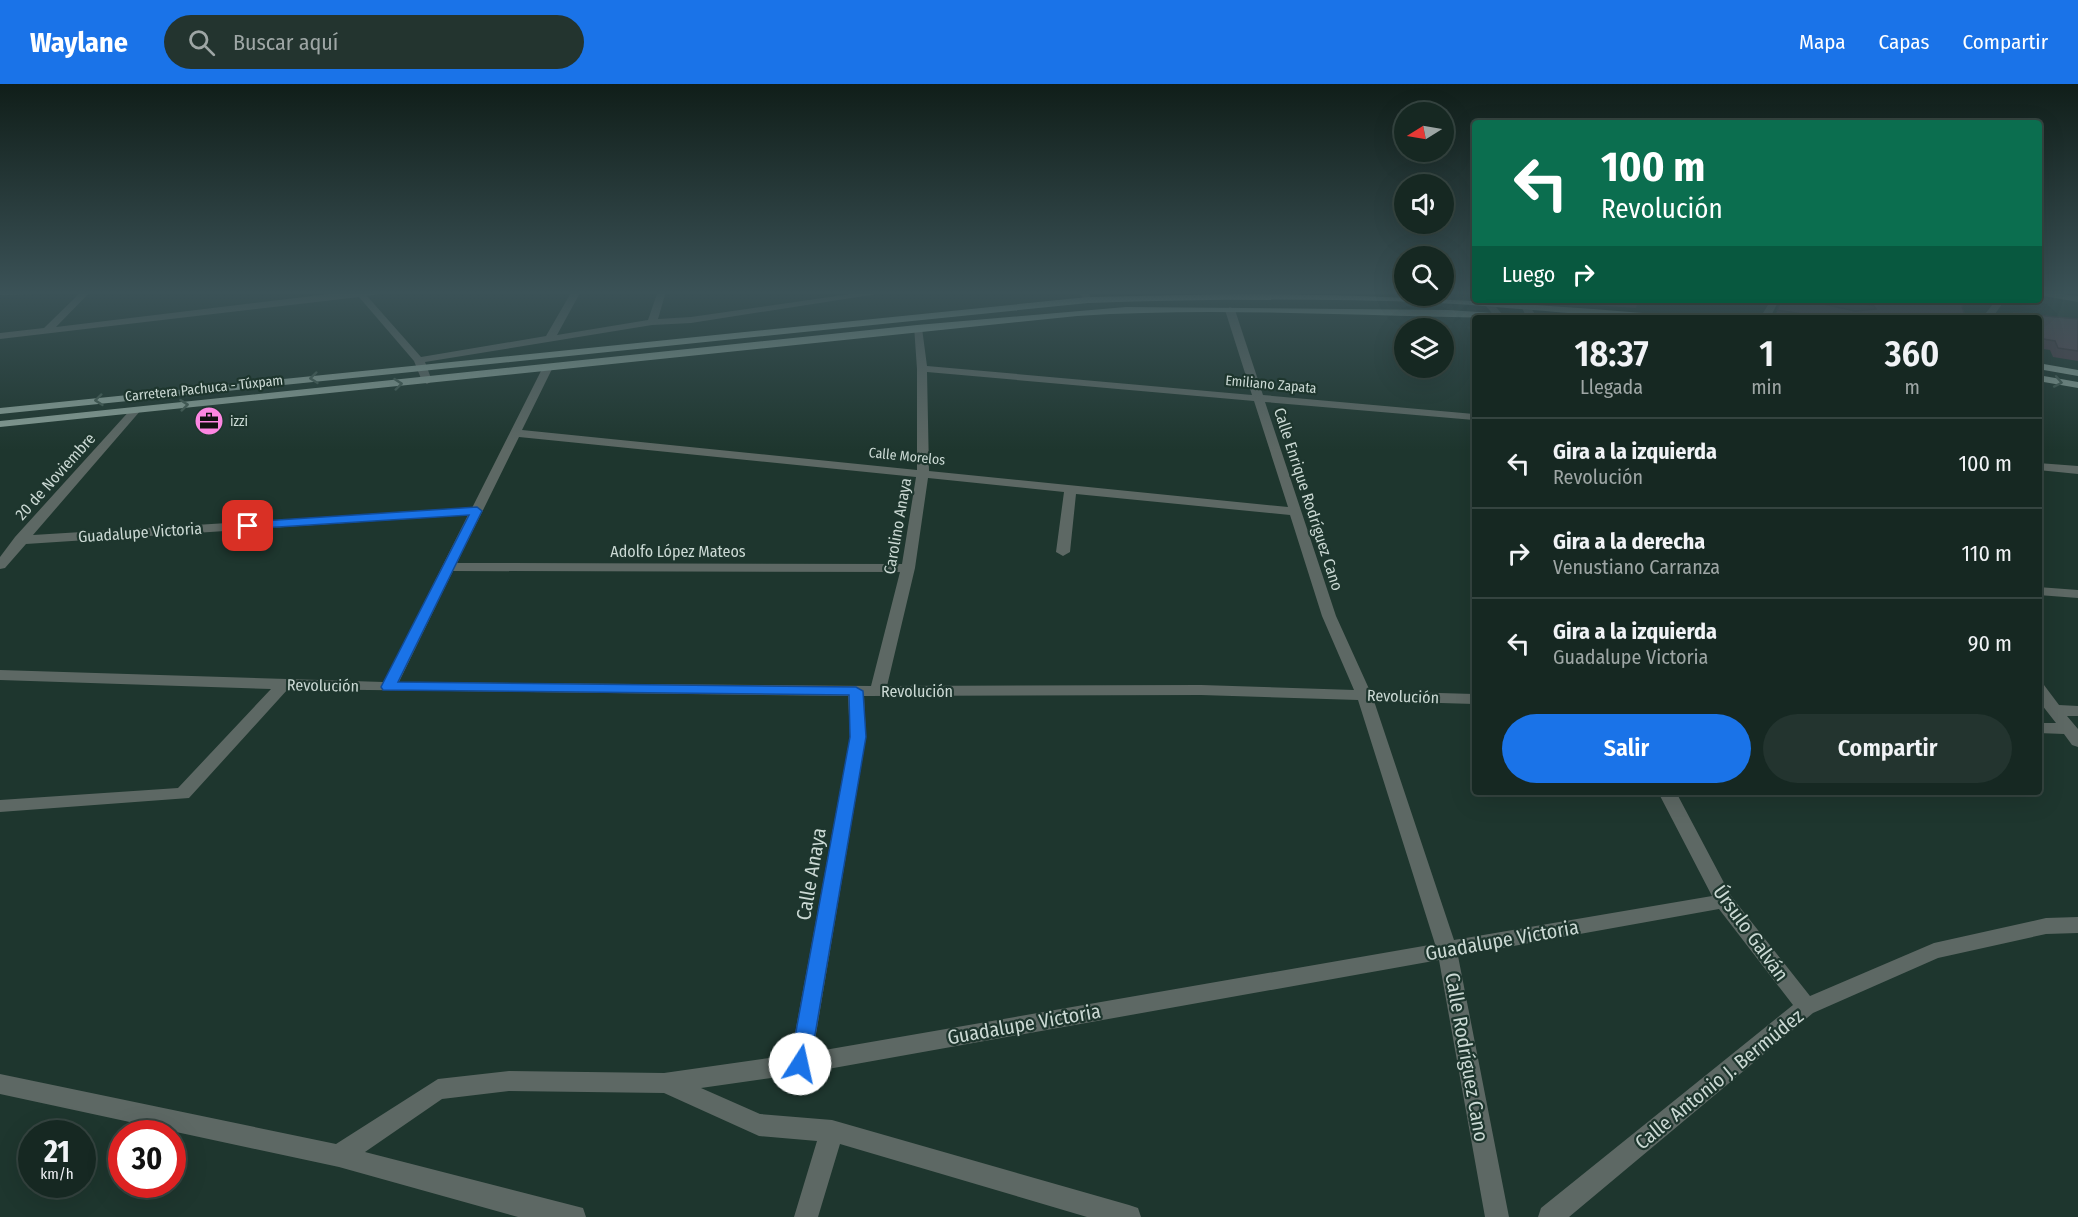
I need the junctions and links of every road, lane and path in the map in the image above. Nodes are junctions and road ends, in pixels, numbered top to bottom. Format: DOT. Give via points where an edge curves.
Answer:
graph roads {
  1 [pos="404,344"];
  2 [pos="527,344"];
  3 [pos="607,344"];
  4 [pos="774,344"];
  5 [pos="919,344"];
  6 [pos="1241,344"];
  7 [pos="420,363"];
  8 [pos="2042,367"];
  9 [pos="547,369"];
  10 [pos="922,369"];
  11 [pos="2078,373"];
  12 [pos="2042,379"];
  13 [pos="427,381"];
  14 [pos="2078,385"];
  15 [pos="1260,399"];
  16 [pos="136,410"];
  17 [pos="0,411"];
  18 [pos="1472,417"];
  19 [pos="0,424"];
  20 [pos="515,433"];
  21 [pos="2042,466"];
  22 [pos="2078,470"];
  23 [pos="923,473"];
  24 [pos="1071,488"];
  25 [pos="477,511"];
  26 [pos="1295,512"];
  27 [pos="20,540"];
  28 [pos="1064,552"];
  29 [pos="0,565"];
  30 [pos="448,567"];
  31 [pos="908,568"];
  32 [pos="2042,591"];
  33 [pos="2078,594"];
  34 [pos="0,675"];
  35 [pos="284,684"];
  36 [pos="388,687"];
  37 [pos="856,691"];
  38 [pos="879,691"];
  39 [pos="2042,692"];
  40 [pos="1364,694"];
  41 [pos="1472,699"];
  42 [pos="2056,710"];
  43 [pos="2078,711"];
  44 [pos="2042,729"];
  45 [pos="2073,735"];
  46 [pos="1669,795"];
  47 [pos="0,806"];
  48 [pos="1724,901"];
  49 [pos="2078,925"];
  50 [pos="1447,949"];
  51 [pos="1806,1007"];
  52 [pos="800,1064"];
  53 [pos="664,1083"];
  54 [pos="0,1084"];
  55 [pos="832,1131"];
  56 [pos="339,1156"];
  57 [pos="528,1212"];
  58 [pos="574,1217"];
  59 [pos="806,1217"];
  60 [pos="1129,1217"];
  61 [pos="1497,1217"];
  62 [pos="1550,1217"];
  1 -- 7 [label="street"];
  2 -- 7 [label="street"];
  3 -- 7 [label="main road, Carretera Pachuca - Túxpam"];
  4 -- 9 [label="main road, Carretera Pachuca - Túxpam"];
  5 -- 10 [label="street, Carolino Anaya"];
  6 -- 15 [label="street, Calle Enrique Rodríguez Cano"];
  7 -- 13 [label="street"];
  7 -- 17 [label="main road, Carretera Pachuca - Túxpam, one-way"];
  8 -- 11 [label="main road"];
  9 -- 13 [label="main road, Carretera Pachuca - Túxpam"];
  9 -- 20 [label="street"];
  10 -- 15 [label="street, Emiliano Zapata"];
  10 -- 23 [label="street, Carolino Anaya"];
  12 -- 14 [label="main road, one-way"];
  16 -- 13 [label="main road, Carretera Pachuca - Túxpam, one-way"];
  15 -- 18 [label="street, Emiliano Zapata"];
  15 -- 26 [label="street, Calle Enrique Rodríguez Cano"];
  16 -- 19 [label="main road, Carretera Pachuca - Túxpam"];
  16 -- 27 [label="street, 20 de Noviembre"];
  20 -- 23 [label="street, Calle Morelos"];
  20 -- 25 [label="street"];
  21 -- 22 [label="street"];
  23 -- 24 [label="street, Calle Morelos"];
  23 -- 31 [label="street, Carolino Anaya"];
  24 -- 26 [label="street, Calle Morelos"];
  24 -- 28 [label="street"];
  25 -- 27 [label="street, Guadalupe Victoria"];
  25 -- 30 [label="street"];
  26 -- 40 [label="street, Calle Enrique Rodríguez Cano" via="1329,616"];
  27 -- 29 [label="street, 20 de Noviembre"];
  30 -- 31 [label="street, Adolfo López Mateos"];
  30 -- 36 [label="street"];
  31 -- 38 [label="street, Carolino Anaya"];
  32 -- 33 [label="street"];
  34 -- 35 [label="street, Revolución"];
  35 -- 36 [label="street, Revolución"];
  35 -- 47 [label="street" via="183,794"];
  36 -- 37 [label="street, Revolución"];
  37 -- 38 [label="street, Revolución"];
  37 -- 52 [label="street, Calle Anaya" via="858,737"];
  38 -- 40 [label="street, Revolución"];
  39 -- 42 [label="street"];
  40 -- 41 [label="street, Revolución"];
  40 -- 50 [label="street, Calle Rodríguez Cano"];
  42 -- 43 [label="street"];
  42 -- 45 [label="street"];
  44 -- 45 [label="street"];
  46 -- 48 [label="street, Úrsulo Galván"];
  48 -- 50 [label="street, Guadalupe Victoria"];
  48 -- 51 [label="street, Úrsulo Galván"];
  49 -- 51 [label="street, Calle Antonio J. Bermúdez" via="2046,926 1934,951"];
  50 -- 52 [label="street, Guadalupe Victoria"];
  50 -- 61 [label="street, Calle Rodríguez Cano"];
  51 -- 62 [label="street, Calle Antonio J. Bermúdez"];
  52 -- 53 [label="street, Guadalupe Victoria"];
  53 -- 55 [label="street" via="759,1125"];
  53 -- 56 [label="street, Guadalupe Victoria" via="508,1081 438,1089"];
  54 -- 56 [label="street"];
  55 -- 59 [label="street"];
  55 -- 60 [label="street"];
  56 -- 57 [label="street"];
  57 -- 58 [label="street"];
}
